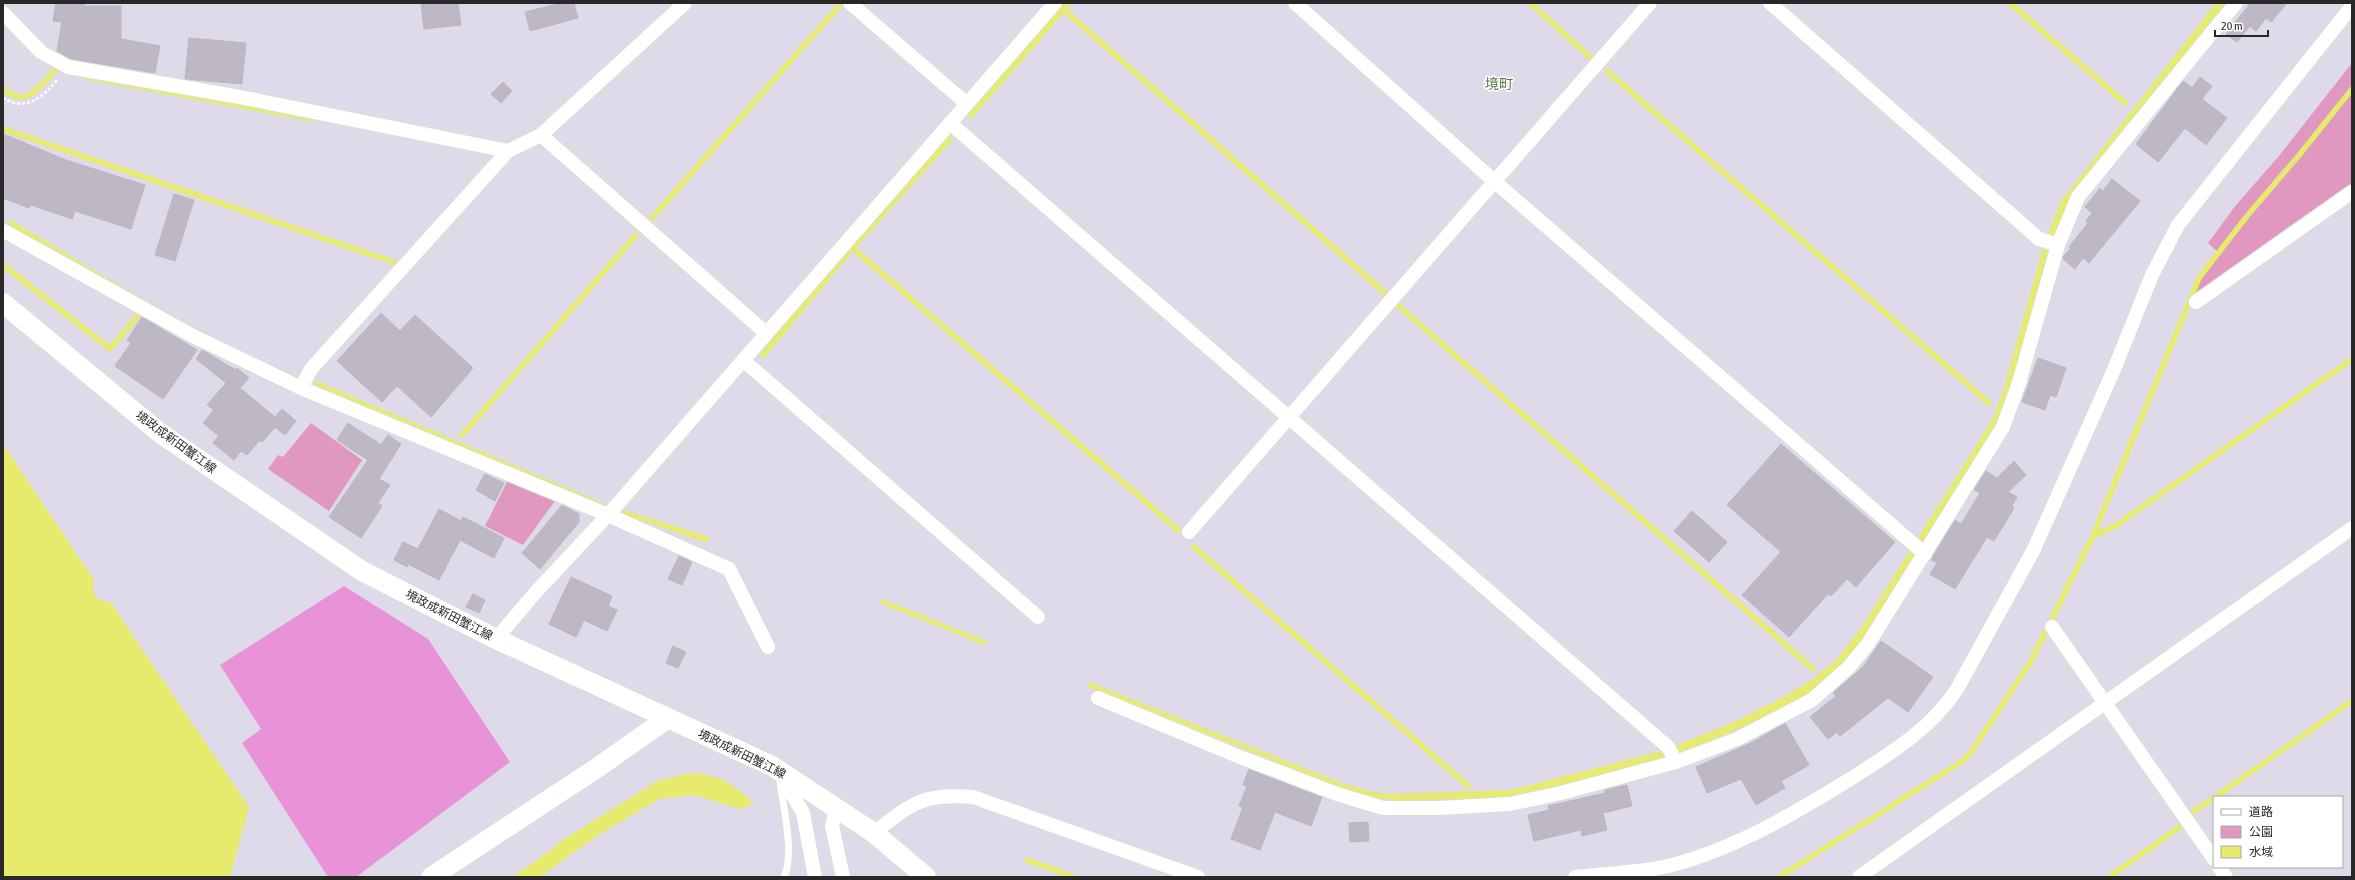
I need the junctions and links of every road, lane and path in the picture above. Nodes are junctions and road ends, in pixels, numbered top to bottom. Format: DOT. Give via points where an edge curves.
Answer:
graph roads {
  1 [pos="685,3"];
  2 [pos="850,3"];
  3 [pos="1055,3"];
  4 [pos="1295,3"];
  5 [pos="1650,3"];
  6 [pos="1770,3"];
  7 [pos="2236,3"];
  8 [pos="2352,6"];
  9 [pos="3,13"];
  10 [pos="68,67"];
  11 [pos="3,98"];
  12 [pos="967,104"];
  13 [pos="950,123"];
  14 [pos="541,135"];
  15 [pos="508,151"];
  16 [pos="1494,181"];
  17 [pos="2352,192"];
  18 [pos="4,231"];
  19 [pos="2056,244"];
  20 [pos="2196,302"];
  21 [pos="3,303"];
  22 [pos="766,333"];
  23 [pos="743,360"];
  24 [pos="301,388"];
  25 [pos="1288,418"];
  26 [pos="608,515"];
  27 [pos="2352,528"];
  28 [pos="1189,532"];
  29 [pos="1919,549"];
  30 [pos="1038,617"];
  31 [pos="2052,628"];
  32 [pos="496,639"];
  33 [pos="768,647"];
  34 [pos="1098,698"];
  35 [pos="2104,702"];
  36 [pos="668,718"];
  37 [pos="1672,756"];
  38 [pos="779,771"];
  39 [pos="837,808"];
  40 [pos="874,834"];
  41 [pos="2213,858"];
  42 [pos="2220,868"];
  43 [pos="431,877"];
  44 [pos="784,877"];
  45 [pos="814,877"];
  46 [pos="843,877"];
  47 [pos="926,877"];
  48 [pos="1198,877"];
  49 [pos="1575,877"];
  50 [pos="1859,877"];
  51 [pos="2226,877"];
  1 -- 14 [label="street"];
  2 -- 12 [label="street"];
  3 -- 12 [label="street"];
  4 -- 16 [label="street"];
  5 -- 16 [label="street"];
  6 -- 19 [label="street" via="2039,239"];
  7 -- 19 [label="street" via="2078,198"];
  8 -- 49 [label="street" via="2178,225 2152,275 2113,372 2033,551 1958,689 1944,709 1923,730 1889,754 1811,803 1738,842 1670,865"];
  9 -- 10 [label="street" via="41,52"];
  10 -- 11 [label="path" via="47,92 38,98 13,104"];
  10 -- 15 [label="street" via="240,97"];
  12 -- 13 [label="street"];
  13 -- 22 [label="street"];
  13 -- 25 [label="street"];
  14 -- 15 [label="street"];
  14 -- 22 [label="street"];
  15 -- 24 [label="street" via="311,369"];
  16 -- 25 [label="street"];
  16 -- 29 [label="street"];
  17 -- 20 [label="street"];
  18 -- 24 [label="street" via="193,336"];
  19 -- 29 [label="street" via="2019,383 2003,427"];
  21 -- 32 [label="main road, 境政成新田蟹江線" via="180,447 362,571"];
  22 -- 23 [label="street"];
  23 -- 26 [label="street"];
  23 -- 30 [label="street"];
  24 -- 26 [label="street"];
  25 -- 28 [label="street"];
  25 -- 37 [label="street"];
  26 -- 32 [label="street"];
  26 -- 33 [label="street" via="730,569"];
  27 -- 35 [label="street"];
  29 -- 37 [label="street" via="1868,644 1849,667 1812,700 1737,739"];
  31 -- 35 [label="street"];
  32 -- 36 [label="main road, 境政成新田蟹江線"];
  34 -- 37 [label="street" via="1240,757 1337,794 1383,808 1510,804 1561,793"];
  35 -- 41 [label="street"];
  35 -- 50 [label="street"];
  36 -- 38 [label="main road, 境政成新田蟹江線"];
  36 -- 43 [label="main road"];
  38 -- 39 [label="main road, 境政成新田蟹江線"];
  38 -- 44 [label="lane" via="788,837 787,870"];
  38 -- 45 [label="street" via="803,813"];
  39 -- 40 [label="main road, 境政成新田蟹江線"];
  39 -- 46 [label="street" via="832,826"];
  40 -- 47 [label="main road, 境政成新田蟹江線"];
  40 -- 48 [label="street" via="904,810 923,800 947,795 974,797"];
  42 -- 51 [label="street"];
}
